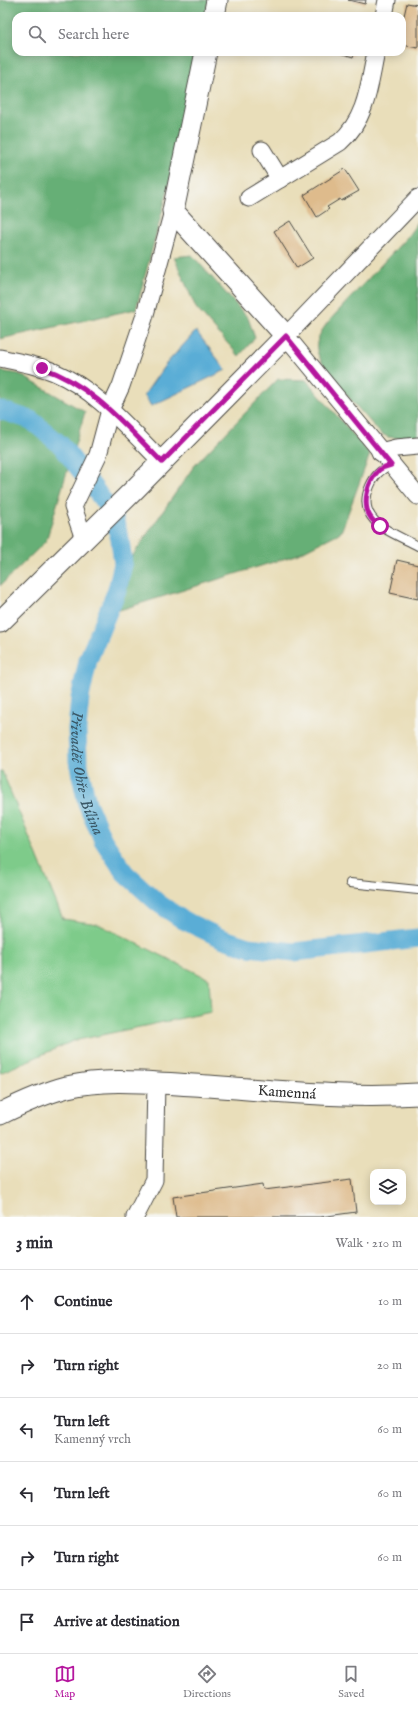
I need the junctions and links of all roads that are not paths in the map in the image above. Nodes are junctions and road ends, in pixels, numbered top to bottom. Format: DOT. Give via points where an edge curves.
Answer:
graph roads {
  1 [pos="217,0"];
  2 [pos="387,0"];
  3 [pos="215,12"];
  4 [pos="385,12"];
  5 [pos="205,56"];
  6 [pos="375,56"];
  7 [pos="262,150"];
  8 [pos="280,179"];
  9 [pos="249,198"];
  10 [pos="418,198"];
  11 [pos="173,211"];
  12 [pos="286,336"];
  13 [pos="0,358"];
  14 [pos="110,410"];
  15 [pos="418,446"];
  16 [pos="386,458"];
  17 [pos="162,462"];
  18 [pos="418,496"];
  19 [pos="84,539"];
  20 [pos="418,546"];
  21 [pos="0,622"];
  22 [pos="350,883"];
  23 [pos="418,890"];
  24 [pos="156,1083"];
  25 [pos="418,1094"];
  26 [pos="0,1114"];
  27 [pos="135,1217"];
  1 -- 3 [label="street"];
  2 -- 4 [label="street"];
  5 -- 11 [label="street"];
  6 -- 8 [label="street" via="365,103 357,124 340,142"];
  7 -- 8 [label="street"];
  8 -- 9 [label="street"];
  10 -- 12 [label="street"];
  11 -- 12 [label="street"];
  11 -- 14 [label="street" via="144,318"];
  12 -- 16 [label="street"];
  12 -- 17 [label="street"];
  13 -- 14 [label="street" via="53,371 80,385"];
  14 -- 17 [label="street"];
  14 -- 19 [label="street" via="98,455 73,507"];
  15 -- 16 [label="street" via="396,448"];
  16 -- 18 [label="street"];
  16 -- 20 [label="lane" via="368,491 367,509 371,518 380,526"];
  17 -- 19 [label="street"];
  19 -- 21 [label="street"];
  22 -- 23 [label="lane"];
  24 -- 25 [label="street, Kamenná" via="342,1096"];
  24 -- 26 [label="street, Kamenná" via="104,1082 68,1087 26,1101"];
  24 -- 27 [label="street" via="154,1180"];
}
